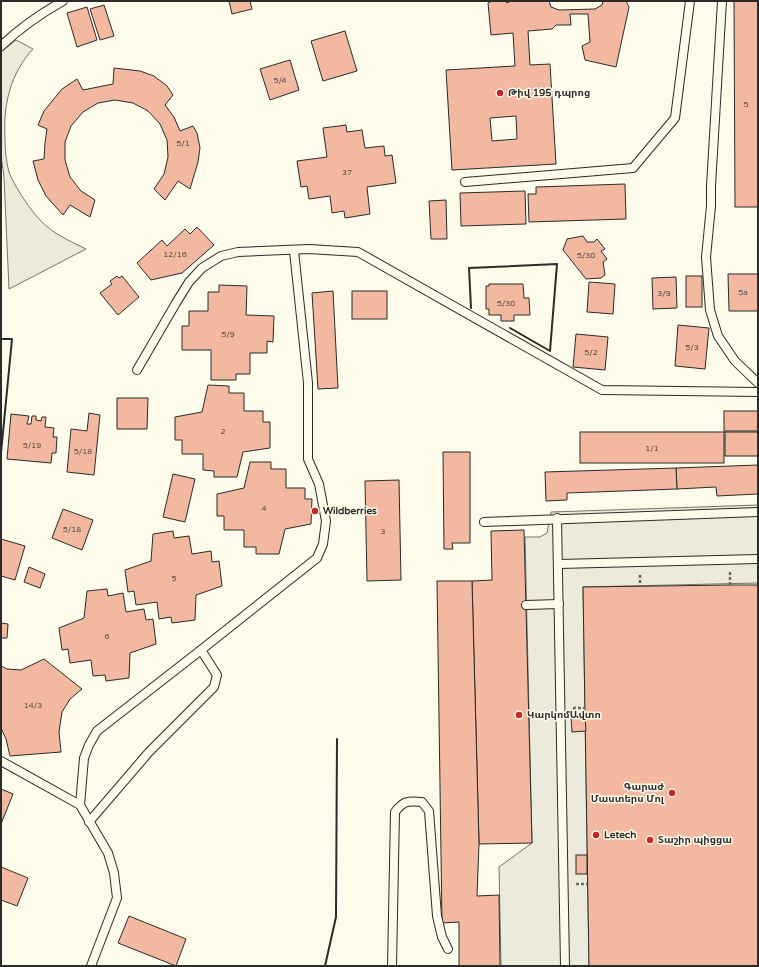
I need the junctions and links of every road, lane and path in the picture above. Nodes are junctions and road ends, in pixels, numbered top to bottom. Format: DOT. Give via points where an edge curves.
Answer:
graph roads {
  1 [pos="63,1"];
  2 [pos="690,1"];
  3 [pos="722,1"];
  4 [pos="1,46"];
  5 [pos="465,182"];
  6 [pos="294,251"];
  7 [pos="137,370"];
  8 [pos="758,383"];
  9 [pos="758,392"];
  10 [pos="758,512"];
  11 [pos="558,518"];
  12 [pos="484,522"];
  13 [pos="758,559"];
  14 [pos="559,564"];
  15 [pos="559,604"];
  16 [pos="526,605"];
  17 [pos="201,650"];
  18 [pos="1,761"];
  19 [pos="80,804"];
  20 [pos="89,822"];
  21 [pos="448,949"];
  22 [pos="91,966"];
  23 [pos="392,966"];
  24 [pos="565,966"];
  1 -- 4 [label="lane" via="16,31"];
  2 -- 5 [label="lane" via="675,118 633,168"];
  3 -- 8 [label="lane" via="706,256 710,310 718,336 735,361"];
  6 -- 7 [label="lane" via="238,252 221,256 202,268 189,282"];
  6 -- 9 [label="lane" via="309,249 358,252 602,390"];
  6 -- 17 [label="lane" via="308,383 308,459 319,484 326,521 324,544 317,558"];
  10 -- 11 [label="lane"];
  11 -- 12 [label="lane"];
  11 -- 14 [label="lane"];
  13 -- 14 [label="lane"];
  14 -- 15 [label="lane"];
  15 -- 16 [label="lane"];
  15 -- 24 [label="lane"];
  17 -- 19 [label="lane" via="96,731 84,758"];
  17 -- 20 [label="lane" via="217,675 214,687 149,752"];
  18 -- 19 [label="lane"];
  19 -- 20 [label="lane"];
  20 -- 22 [label="lane" via="108,853 117,898"];
  21 -- 23 [label="lane" via="437,916 429,811 422,802 407,801 395,812"];
}
